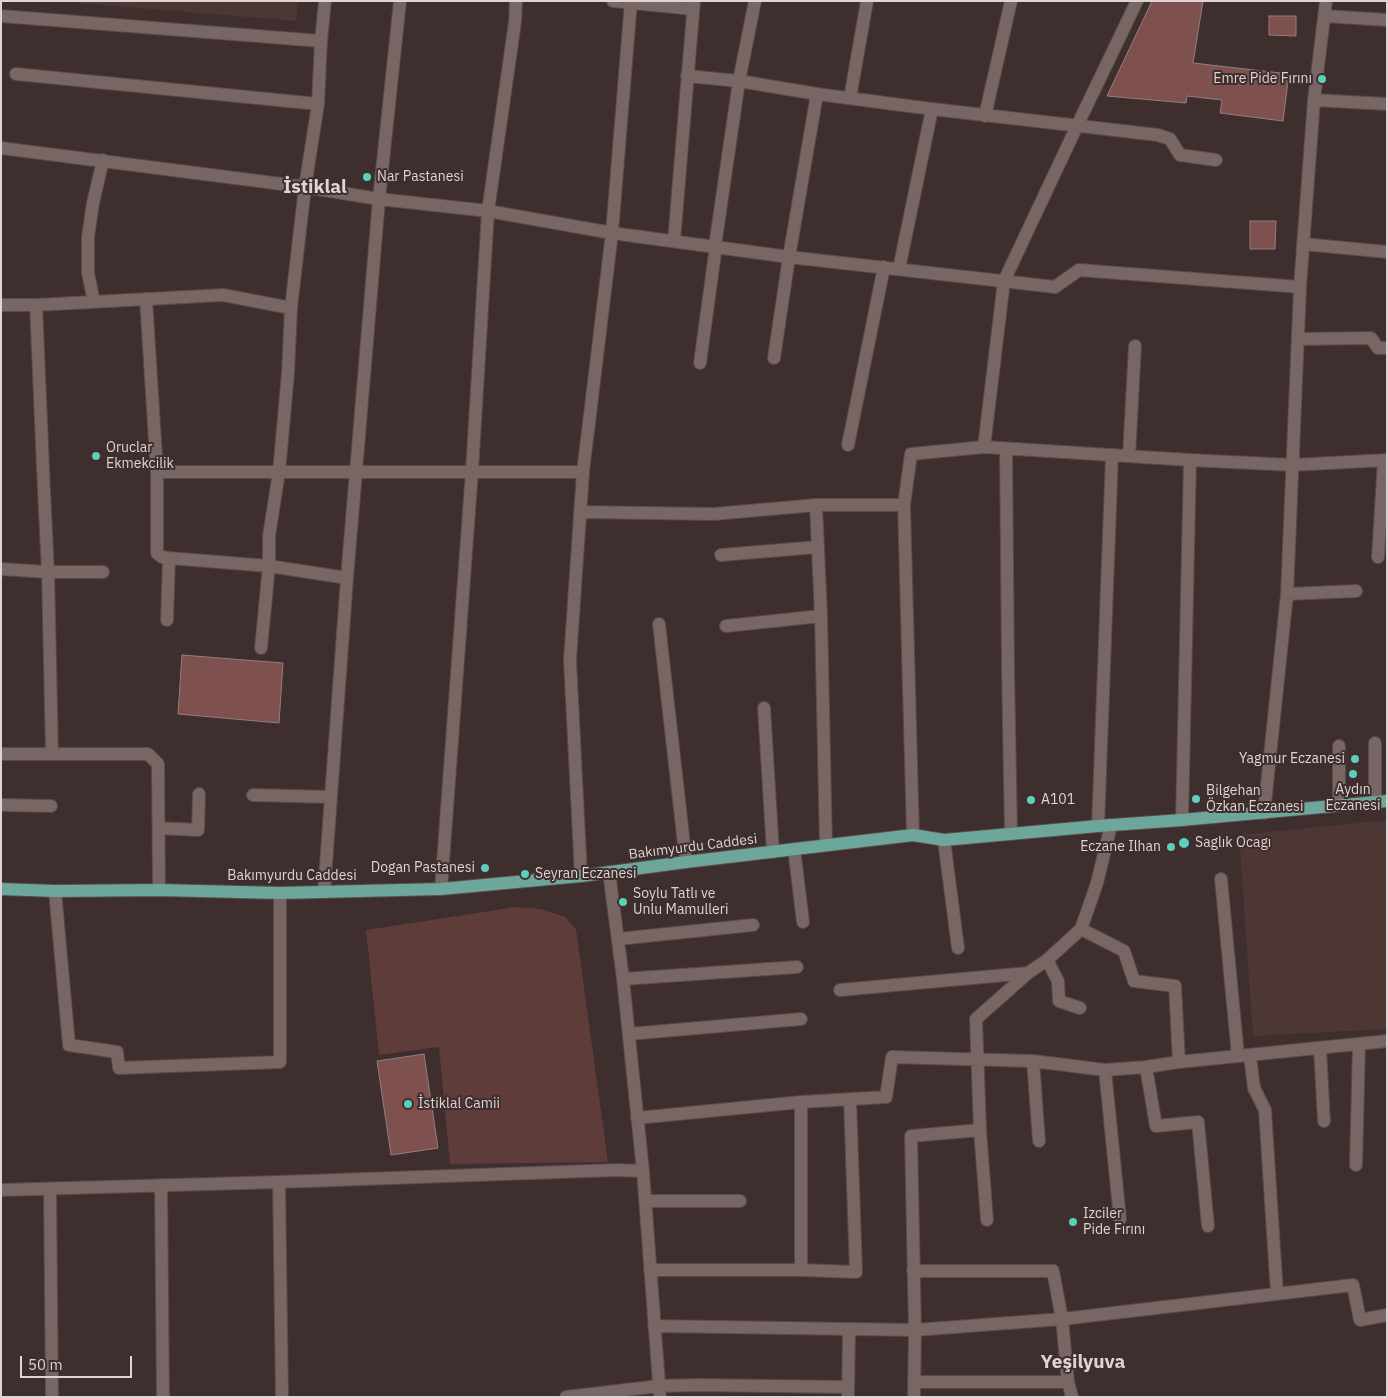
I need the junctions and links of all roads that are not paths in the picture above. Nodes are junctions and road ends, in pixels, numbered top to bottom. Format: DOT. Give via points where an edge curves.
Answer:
graph roads {
  1 [pos="325,1"];
  2 [pos="400,1"];
  3 [pos="516,1"];
  4 [pos="613,1"];
  5 [pos="755,1"];
  6 [pos="867,1"];
  7 [pos="1011,1"];
  8 [pos="1137,1"];
  9 [pos="1326,1"];
  10 [pos="631,2"];
  11 [pos="693,5"];
  12 [pos="1,16"];
  13 [pos="1324,16"];
  14 [pos="1387,20"];
  15 [pos="321,41"];
  16 [pos="16,74"];
  17 [pos="687,76"];
  18 [pos="739,80"];
  19 [pos="817,94"];
  20 [pos="850,98"];
  21 [pos="1314,100"];
  22 [pos="318,104"];
  23 [pos="1387,104"];
  24 [pos="932,109"];
  25 [pos="985,116"];
  26 [pos="1077,126"];
  27 [pos="1,148"];
  28 [pos="103,160"];
  29 [pos="1216,160"];
  30 [pos="305,187"];
  31 [pos="379,198"];
  32 [pos="488,211"];
  33 [pos="612,233"];
  34 [pos="674,241"];
  35 [pos="1303,244"];
  36 [pos="716,246"];
  37 [pos="1387,252"];
  38 [pos="789,257"];
  39 [pos="884,267"];
  40 [pos="899,269"];
  41 [pos="1004,281"];
  42 [pos="1300,287"];
  43 [pos="146,299"];
  44 [pos="94,302"];
  45 [pos="1,305"];
  46 [pos="36,306"];
  47 [pos="291,308"];
  48 [pos="1299,339"];
  49 [pos="1135,346"];
  50 [pos="1387,348"];
  51 [pos="774,358"];
  52 [pos="700,363"];
  53 [pos="848,445"];
  54 [pos="984,447"];
  55 [pos="1006,449"];
  56 [pos="1112,455"];
  57 [pos="1129,456"];
  58 [pos="1190,460"];
  59 [pos="1386,460"];
  60 [pos="1292,465"];
  61 [pos="472,471"];
  62 [pos="156,472"];
  63 [pos="279,472"];
  64 [pos="356,472"];
  65 [pos="583,472"];
  66 [pos="816,505"];
  67 [pos="904,505"];
  68 [pos="580,512"];
  69 [pos="818,547"];
  70 [pos="721,555"];
  71 [pos="1378,557"];
  72 [pos="169,558"];
  73 [pos="269,566"];
  74 [pos="1,570"];
  75 [pos="48,572"];
  76 [pos="104,572"];
  77 [pos="347,578"];
  78 [pos="1356,591"];
  79 [pos="1287,594"];
  80 [pos="821,616"];
  81 [pos="167,620"];
  82 [pos="659,624"];
  83 [pos="726,626"];
  84 [pos="261,648"];
  85 [pos="764,708"];
  86 [pos="1375,744"];
  87 [pos="1339,746"];
  88 [pos="1,754"];
  89 [pos="52,754"];
  90 [pos="199,794"];
  91 [pos="253,796"];
  92 [pos="331,797"];
  93 [pos="1381,801"];
  94 [pos="1,805"];
  95 [pos="1339,805"];
  96 [pos="51,806"];
  97 [pos="1264,813"];
  98 [pos="1182,820"];
  99 [pos="1111,825"];
  100 [pos="1098,826"];
  101 [pos="159,828"];
  102 [pos="913,834"];
  103 [pos="1011,834"];
  104 [pos="944,840"];
  105 [pos="826,845"];
  106 [pos="794,849"];
  107 [pos="773,852"];
  108 [pos="686,862"];
  109 [pos="609,872"];
  110 [pos="582,876"];
  111 [pos="1222,879"];
  112 [pos="1,889"];
  113 [pos="441,889"];
  114 [pos="159,890"];
  115 [pos="55,891"];
  116 [pos="324,892"];
  117 [pos="280,893"];
  118 [pos="803,922"];
  119 [pos="753,925"];
  120 [pos="1081,929"];
  121 [pos="618,939"];
  122 [pos="958,948"];
  123 [pos="1048,960"];
  124 [pos="797,967"];
  125 [pos="1028,973"];
  126 [pos="623,978"];
  127 [pos="840,990"];
  128 [pos="1080,1008"];
  129 [pos="801,1019"];
  130 [pos="629,1034"];
  131 [pos="1387,1041"];
  132 [pos="1359,1044"];
  133 [pos="1320,1048"];
  134 [pos="1244,1056"];
  135 [pos="977,1059"];
  136 [pos="1033,1061"];
  137 [pos="1180,1062"];
  138 [pos="1146,1067"];
  139 [pos="1105,1070"];
  140 [pos="850,1100"];
  141 [pos="801,1102"];
  142 [pos="637,1118"];
  143 [pos="1324,1121"];
  144 [pos="980,1130"];
  145 [pos="1039,1141"];
  146 [pos="1356,1165"];
  147 [pos="643,1171"];
  148 [pos="279,1182"];
  149 [pos="161,1185"];
  150 [pos="50,1189"];
  151 [pos="1,1190"];
  152 [pos="645,1201"];
  153 [pos="740,1201"];
  154 [pos="1120,1219"];
  155 [pos="987,1220"];
  156 [pos="1208,1226"];
  157 [pos="650,1270"];
  158 [pos="801,1270"];
  159 [pos="913,1271"];
  160 [pos="1277,1294"];
  161 [pos="1387,1315"];
  162 [pos="1062,1319"];
  163 [pos="654,1326"];
  164 [pos="849,1330"];
  165 [pos="915,1330"];
  166 [pos="914,1382"];
  167 [pos="1068,1382"];
  168 [pos="659,1392"];
  169 [pos="848,1392"];
  170 [pos="52,1397"];
  171 [pos="163,1397"];
  172 [pos="282,1397"];
  173 [pos="566,1397"];
  174 [pos="914,1397"];
  175 [pos="1072,1397"];
  1 -- 15 [label="street"];
  2 -- 31 [label="street"];
  3 -- 32 [label="street"];
  4 -- 10 [label="street"];
  5 -- 18 [label="street"];
  6 -- 20 [label="street"];
  7 -- 25 [label="street"];
  8 -- 26 [label="street"];
  9 -- 13 [label="street"];
  10 -- 11 [label="street"];
  10 -- 33 [label="street"];
  11 -- 17 [label="street"];
  12 -- 15 [label="street"];
  13 -- 14 [label="street"];
  13 -- 21 [label="street"];
  15 -- 22 [label="street"];
  16 -- 22 [label="street"];
  17 -- 18 [label="street"];
  17 -- 34 [label="street"];
  18 -- 19 [label="street"];
  18 -- 36 [label="street"];
  19 -- 20 [label="street"];
  19 -- 38 [label="street"];
  20 -- 24 [label="street"];
  21 -- 23 [label="street"];
  21 -- 35 [label="street"];
  22 -- 30 [label="street"];
  24 -- 25 [label="street"];
  24 -- 40 [label="street"];
  25 -- 26 [label="street"];
  26 -- 29 [label="street" via="1158,135 1170,138 1180,155"];
  26 -- 41 [label="street"];
  27 -- 28 [label="street"];
  28 -- 30 [label="street"];
  28 -- 44 [label="street" via="88,237 88,273"];
  30 -- 31 [label="street"];
  30 -- 47 [label="street"];
  31 -- 32 [label="street"];
  31 -- 64 [label="street"];
  32 -- 33 [label="street"];
  32 -- 61 [label="street"];
  33 -- 34 [label="street"];
  33 -- 65 [label="street"];
  34 -- 36 [label="street"];
  35 -- 37 [label="street"];
  35 -- 42 [label="street"];
  36 -- 38 [label="street"];
  36 -- 52 [label="street"];
  38 -- 39 [label="street"];
  38 -- 51 [label="street"];
  39 -- 40 [label="street"];
  39 -- 53 [label="street"];
  40 -- 41 [label="street"];
  41 -- 42 [label="street" via="1056,287 1079,270"];
  41 -- 54 [label="street"];
  42 -- 48 [label="street"];
  43 -- 44 [label="street"];
  43 -- 47 [label="street" via="224,295"];
  43 -- 62 [label="street"];
  44 -- 46 [label="street"];
  45 -- 46 [label="street"];
  46 -- 75 [label="street"];
  47 -- 63 [label="street"];
  48 -- 50 [label="street" via="1372,338 1378,348"];
  48 -- 60 [label="street"];
  49 -- 57 [label="street"];
  54 -- 55 [label="street"];
  54 -- 67 [label="street" via="911,454"];
  55 -- 56 [label="street"];
  55 -- 103 [label="street"];
  56 -- 57 [label="street"];
  56 -- 100 [label="street"];
  57 -- 58 [label="street"];
  58 -- 60 [label="street"];
  58 -- 98 [label="street"];
  59 -- 60 [label="street"];
  59 -- 71 [label="street"];
  60 -- 79 [label="street"];
  61 -- 64 [label="street"];
  61 -- 65 [label="street"];
  61 -- 113 [label="street"];
  62 -- 63 [label="street"];
  62 -- 72 [label="street" via="157,553"];
  63 -- 64 [label="street"];
  63 -- 73 [label="street" via="269,536"];
  64 -- 77 [label="street"];
  65 -- 68 [label="street"];
  66 -- 67 [label="street"];
  66 -- 68 [label="street" via="714,514"];
  66 -- 69 [label="street"];
  67 -- 102 [label="street"];
  68 -- 110 [label="street" via="570,660"];
  69 -- 70 [label="street"];
  69 -- 80 [label="street"];
  72 -- 73 [label="street"];
  72 -- 81 [label="street"];
  73 -- 77 [label="street"];
  73 -- 84 [label="street"];
  74 -- 75 [label="street"];
  75 -- 76 [label="street"];
  75 -- 89 [label="street"];
  77 -- 92 [label="street"];
  78 -- 79 [label="street"];
  79 -- 97 [label="street"];
  80 -- 83 [label="street"];
  80 -- 105 [label="street"];
  82 -- 108 [label="street"];
  85 -- 107 [label="street"];
  86 -- 93 [label="street"];
  87 -- 95 [label="street"];
  88 -- 89 [label="street"];
  89 -- 101 [label="street" via="148,754 158,764"];
  90 -- 101 [label="street" via="198,830"];
  91 -- 92 [label="street"];
  92 -- 116 [label="street"];
  93 -- 95 [label="main road, Bakımyurdu Caddesi"];
  94 -- 96 [label="street"];
  95 -- 97 [label="main road, Bakımyurdu Caddesi"];
  97 -- 98 [label="main road, Bakımyurdu Caddesi"];
  98 -- 99 [label="main road, Bakımyurdu Caddesi"];
  99 -- 100 [label="main road, Bakımyurdu Caddesi"];
  99 -- 120 [label="street" via="1097,883"];
  100 -- 103 [label="main road, Bakımyurdu Caddesi"];
  101 -- 114 [label="street"];
  102 -- 104 [label="main road, Bakımyurdu Caddesi"];
  102 -- 105 [label="main road, Bakımyurdu Caddesi"];
  103 -- 104 [label="main road, Bakımyurdu Caddesi"];
  104 -- 122 [label="street"];
  105 -- 106 [label="main road, Bakımyurdu Caddesi"];
  106 -- 107 [label="main road, Bakımyurdu Caddesi"];
  106 -- 118 [label="street"];
  107 -- 108 [label="main road, Bakımyurdu Caddesi"];
  108 -- 109 [label="main road, Bakımyurdu Caddesi"];
  109 -- 110 [label="main road, Bakımyurdu Caddesi"];
  109 -- 121 [label="street"];
  110 -- 113 [label="main road, Bakımyurdu Caddesi"];
  111 -- 134 [label="street"];
  112 -- 115 [label="main road, Bakımyurdu Caddesi"];
  113 -- 116 [label="main road, Bakımyurdu Caddesi"];
  114 -- 115 [label="main road, Bakımyurdu Caddesi"];
  114 -- 117 [label="main road, Bakımyurdu Caddesi"];
  115 -- 117 [label="street" via="69,1045 117,1052 119,1068 280,1062"];
  116 -- 117 [label="main road, Bakımyurdu Caddesi"];
  119 -- 121 [label="street"];
  120 -- 123 [label="street"];
  120 -- 137 [label="street" via="1124,951 1134,981 1175,986"];
  121 -- 126 [label="street"];
  123 -- 125 [label="street"];
  123 -- 128 [label="street" via="1058,981 1059,1001"];
  124 -- 126 [label="street"];
  125 -- 127 [label="street"];
  125 -- 135 [label="street" via="976,1019"];
  126 -- 130 [label="street"];
  129 -- 130 [label="street"];
  130 -- 142 [label="street"];
  131 -- 132 [label="street"];
  132 -- 133 [label="street"];
  132 -- 146 [label="street"];
  133 -- 134 [label="street"];
  133 -- 143 [label="street"];
  134 -- 137 [label="street"];
  134 -- 160 [label="street" via="1265,1110"];
  135 -- 136 [label="street"];
  135 -- 140 [label="street" via="892,1057 886,1097"];
  135 -- 144 [label="street"];
  136 -- 139 [label="street"];
  136 -- 145 [label="street"];
  137 -- 138 [label="street"];
  138 -- 139 [label="street"];
  138 -- 156 [label="street" via="1156,1126 1198,1122"];
  139 -- 154 [label="street"];
  140 -- 141 [label="street"];
  140 -- 158 [label="street" via="856,1272"];
  141 -- 142 [label="street"];
  141 -- 158 [label="street"];
  142 -- 147 [label="street"];
  144 -- 155 [label="street"];
  144 -- 159 [label="street" via="912,1136"];
  147 -- 148 [label="street"];
  147 -- 152 [label="street"];
  148 -- 149 [label="street"];
  148 -- 172 [label="street"];
  149 -- 150 [label="street"];
  149 -- 171 [label="street"];
  150 -- 151 [label="street"];
  150 -- 170 [label="street"];
  152 -- 153 [label="street"];
  152 -- 157 [label="street"];
  157 -- 158 [label="street"];
  157 -- 163 [label="street"];
  159 -- 162 [label="street" via="1053,1271"];
  159 -- 165 [label="street"];
  160 -- 161 [label="street" via="1353,1285 1360,1320"];
  160 -- 162 [label="street"];
  162 -- 165 [label="street"];
  162 -- 167 [label="street"];
  163 -- 164 [label="street"];
  163 -- 168 [label="street"];
  164 -- 165 [label="street"];
  164 -- 169 [label="street"];
  165 -- 166 [label="street"];
  166 -- 167 [label="street"];
  166 -- 174 [label="street"];
  167 -- 175 [label="street"];
  168 -- 169 [label="street"];
  168 -- 173 [label="street"];
}
